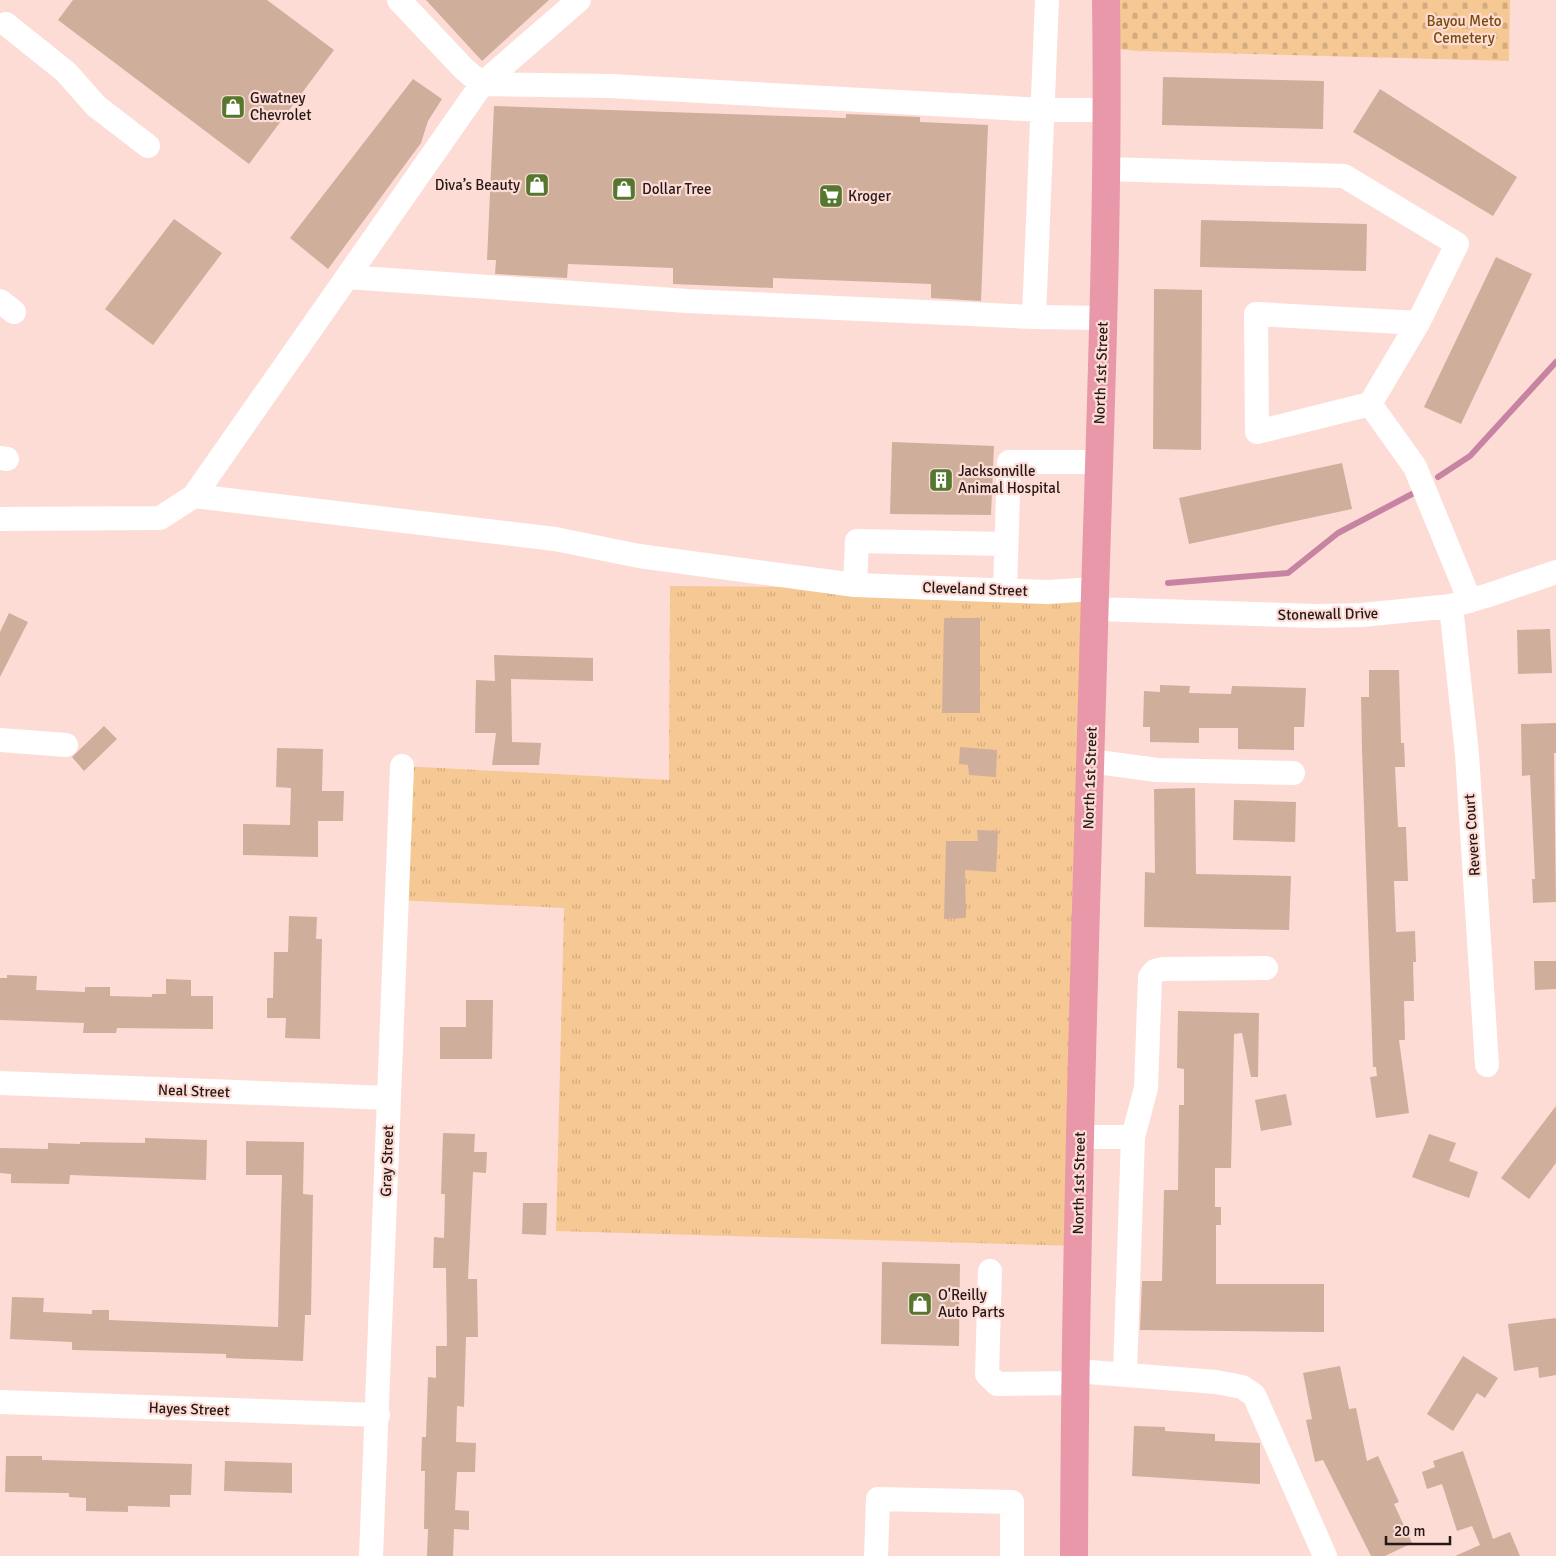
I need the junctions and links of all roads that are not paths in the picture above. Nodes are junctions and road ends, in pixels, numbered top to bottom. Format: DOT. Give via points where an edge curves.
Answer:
graph roads {
  1 [pos="399,0"];
  2 [pos="579,0"];
  3 [pos="1047,0"];
  4 [pos="1106,0"];
  5 [pos="6,24"];
  6 [pos="482,84"];
  7 [pos="1044,110"];
  8 [pos="1107,110"];
  9 [pos="148,146"];
  10 [pos="1106,169"];
  11 [pos="347,277"];
  12 [pos="1034,317"];
  13 [pos="1103,318"];
  14 [pos="1418,323"];
  15 [pos="1370,404"];
  16 [pos="1099,462"];
  17 [pos="194,496"];
  18 [pos="0,519"];
  19 [pos="1006,544"];
  20 [pos="1556,572"];
  21 [pos="855,585"];
  22 [pos="1005,590"];
  23 [pos="1095,599"];
  24 [pos="1460,603"];
  25 [pos="0,740"];
  26 [pos="66,745"];
  27 [pos="1090,761"];
  28 [pos="402,766"];
  29 [pos="1293,773"];
  30 [pos="1266,968"];
  31 [pos="1487,1064"];
  32 [pos="0,1083"];
  33 [pos="389,1098"];
  34 [pos="1080,1137"];
  35 [pos="1133,1137"];
  36 [pos="990,1271"];
  37 [pos="1125,1373"];
  38 [pos="1075,1377"];
  39 [pos="0,1402"];
  40 [pos="378,1415"];
  41 [pos="371,1556"];
  42 [pos="876,1556"];
  43 [pos="1012,1556"];
  44 [pos="1074,1556"];
  45 [pos="1325,1556"];
  1 -- 6 [label="street"];
  2 -- 6 [label="street"];
  3 -- 7 [label="street"];
  4 -- 8 [label="main road, North 1st Street"];
  5 -- 9 [label="street" via="66,72 96,106"];
  6 -- 7 [label="street" via="610,86"];
  6 -- 11 [label="street"];
  7 -- 8 [label="street"];
  7 -- 12 [label="street"];
  8 -- 10 [label="main road, North 1st Street"];
  10 -- 13 [label="main road, North 1st Street"];
  10 -- 14 [label="street" via="1344,176 1457,244"];
  11 -- 12 [label="street" via="687,302"];
  11 -- 17 [label="street"];
  12 -- 13 [label="street"];
  13 -- 16 [label="main road, North 1st Street"];
  14 -- 15 [label="street"];
  14 -- 15 [label="street" via="1256,314 1258,432"];
  15 -- 24 [label="street, Revere Court" via="1416,467"];
  16 -- 19 [label="street" via="1009,462"];
  16 -- 23 [label="main road, North 1st Street"];
  17 -- 18 [label="street" via="160,518"];
  17 -- 21 [label="street, Cleveland Street" via="555,539 639,556"];
  19 -- 21 [label="street" via="858,541"];
  19 -- 22 [label="street"];
  20 -- 24 [label="street, Stonewall Drive"];
  21 -- 22 [label="street, Cleveland Street"];
  22 -- 23 [label="street, Cleveland Street"];
  23 -- 24 [label="street, Stonewall Drive" via="1318,616 1362,615"];
  23 -- 27 [label="main road, North 1st Street"];
  24 -- 31 [label="street, Revere Court"];
  25 -- 26 [label="street"];
  27 -- 29 [label="street" via="1158,770"];
  27 -- 34 [label="main road, North 1st Street"];
  28 -- 33 [label="street, Gray Street"];
  30 -- 35 [label="street" via="1163,969 1150,977 1146,1088"];
  32 -- 33 [label="street, Neal Street"];
  33 -- 40 [label="street, Gray Street"];
  34 -- 35 [label="street"];
  34 -- 38 [label="main road, North 1st Street"];
  35 -- 37 [label="street"];
  36 -- 38 [label="street" via="987,1374 997,1384"];
  37 -- 38 [label="street"];
  37 -- 45 [label="street" via="1216,1382 1242,1387 1254,1395"];
  38 -- 44 [label="main road, North 1st Street"];
  39 -- 40 [label="street, Hayes Street"];
  40 -- 41 [label="street, Gray Street"];
  42 -- 43 [label="street" via="878,1499 1012,1502"];
}
